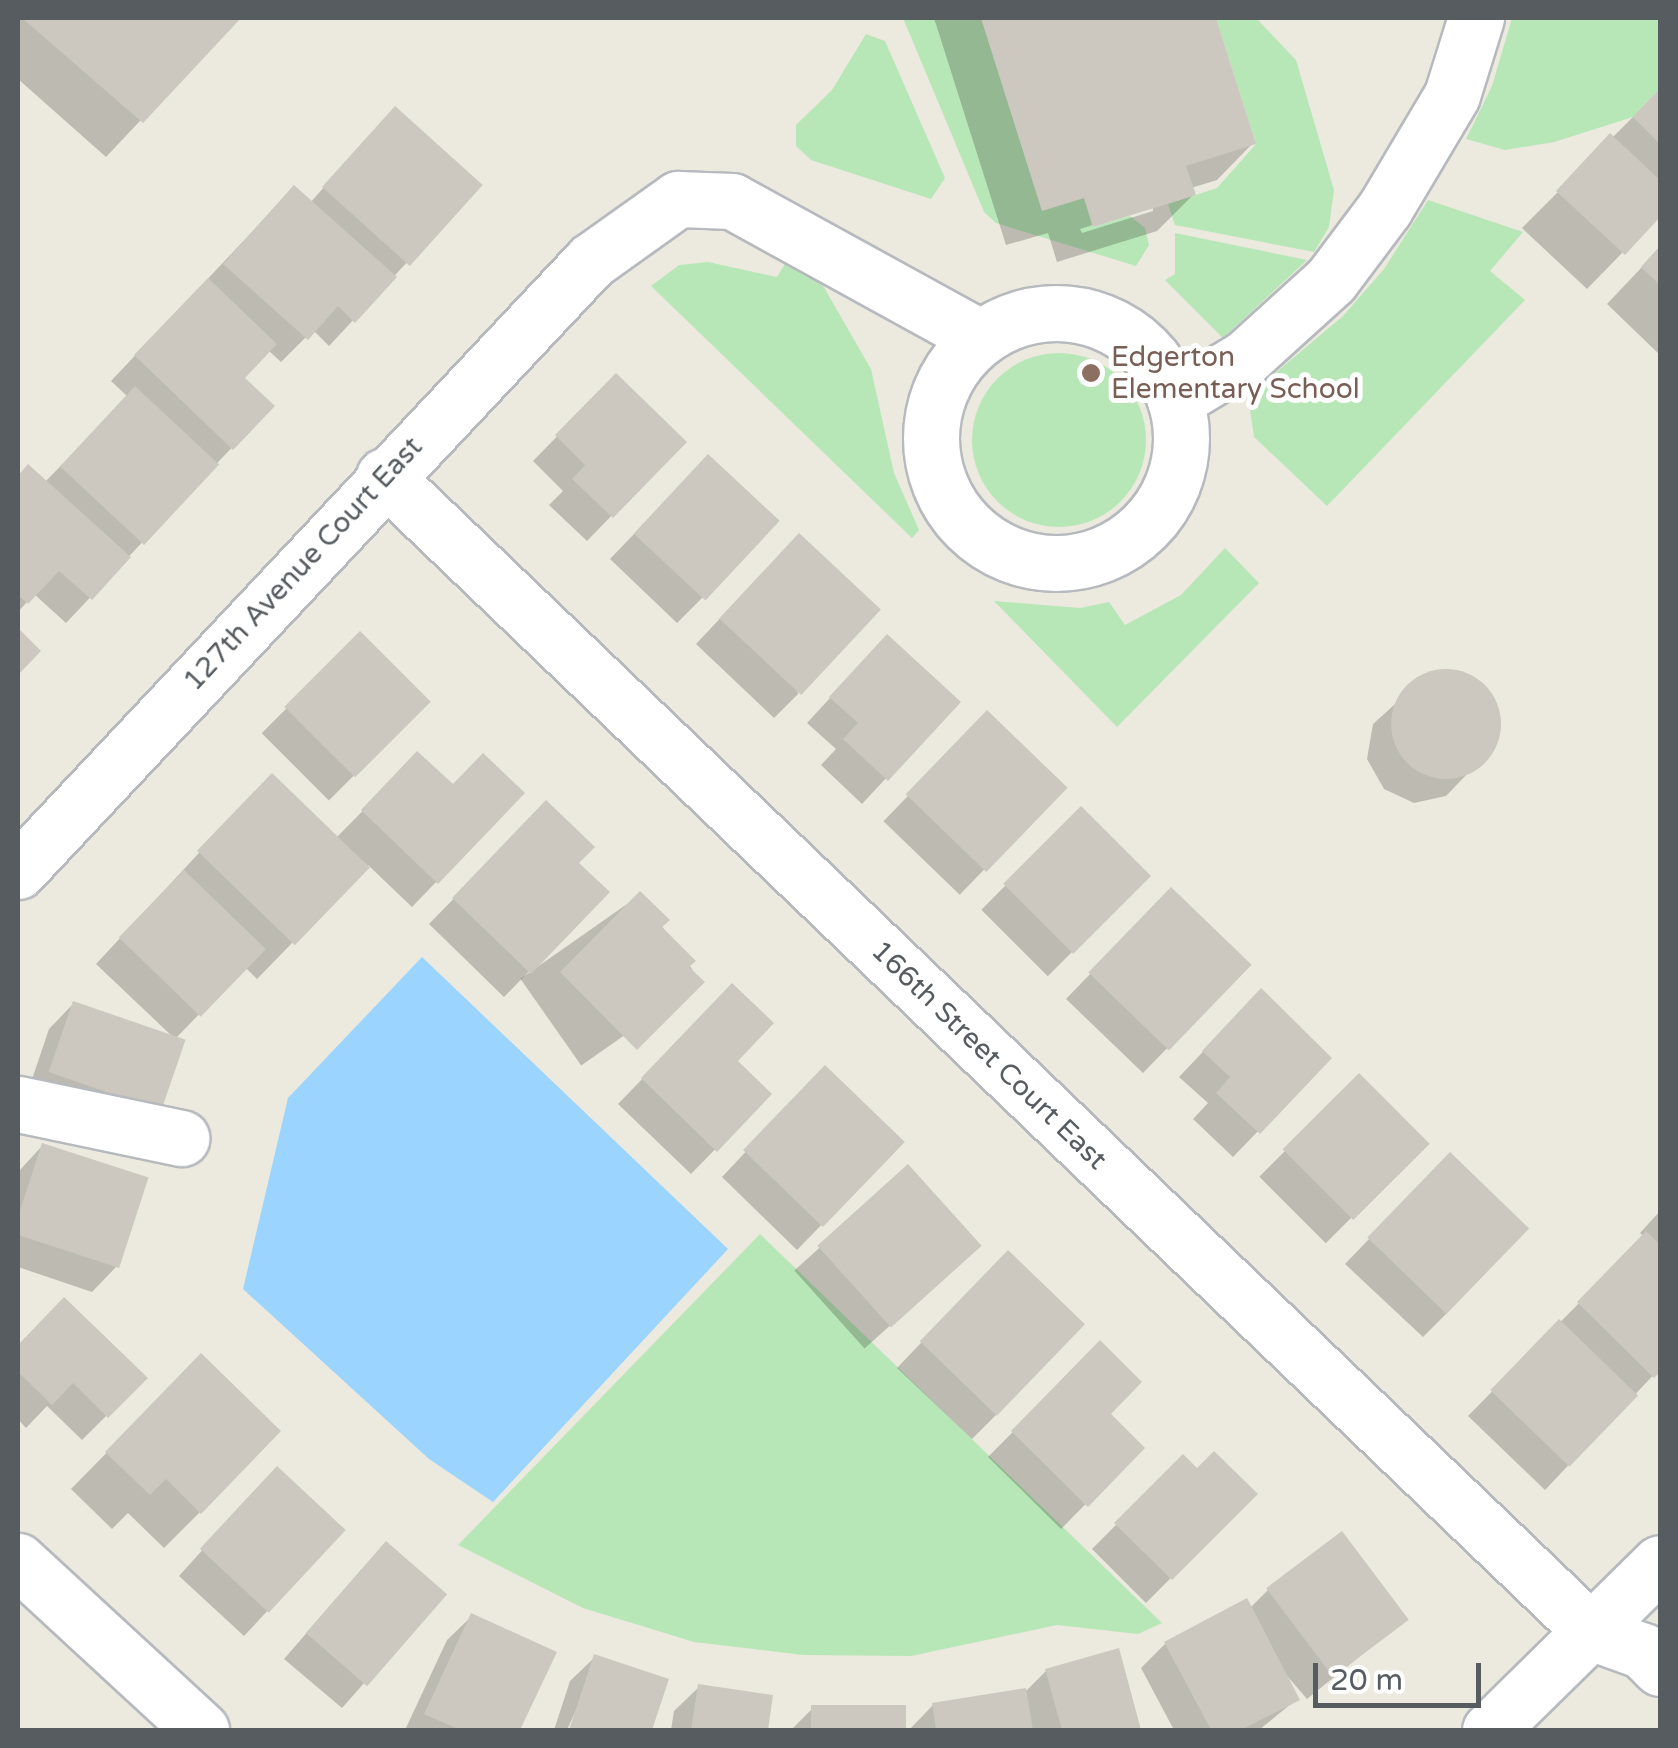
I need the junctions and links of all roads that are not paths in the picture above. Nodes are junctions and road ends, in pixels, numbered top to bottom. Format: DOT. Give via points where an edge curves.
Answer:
graph roads {
  1 [pos="1476,18"];
  2 [pos="981,338"];
  3 [pos="1175,400"];
  4 [pos="384,476"];
  5 [pos="18,870"];
  6 [pos="18,1104"];
  7 [pos="182,1138"];
  8 [pos="18,1561"];
  9 [pos="1660,1562"];
  10 [pos="1593,1633"];
  11 [pos="1660,1668"];
  12 [pos="200,1730"];
  13 [pos="1490,1730"];
  1 -- 3 [label="street" via="1452,94 1385,208 1331,280 1244,358"];
  2 -- 3 [label="street" via="1012,319 1041,313 1106,322 1156,362"];
  2 -- 3 [label="street" via="942,389 932,453 956,513 1008,553 1072,562 1132,538 1172,486 1181,455"];
  2 -- 4 [label="street, 127th Avenue Court East" via="732,201 678,199 592,261"];
  4 -- 5 [label="street, 127th Avenue Court East"];
  4 -- 10 [label="street, 166th Street Court East"];
  6 -- 7 [label="street"];
  8 -- 12 [label="street"];
  9 -- 10 [label="street"];
  10 -- 11 [label="street" via="1643,1651"];
  10 -- 13 [label="street"];
}
